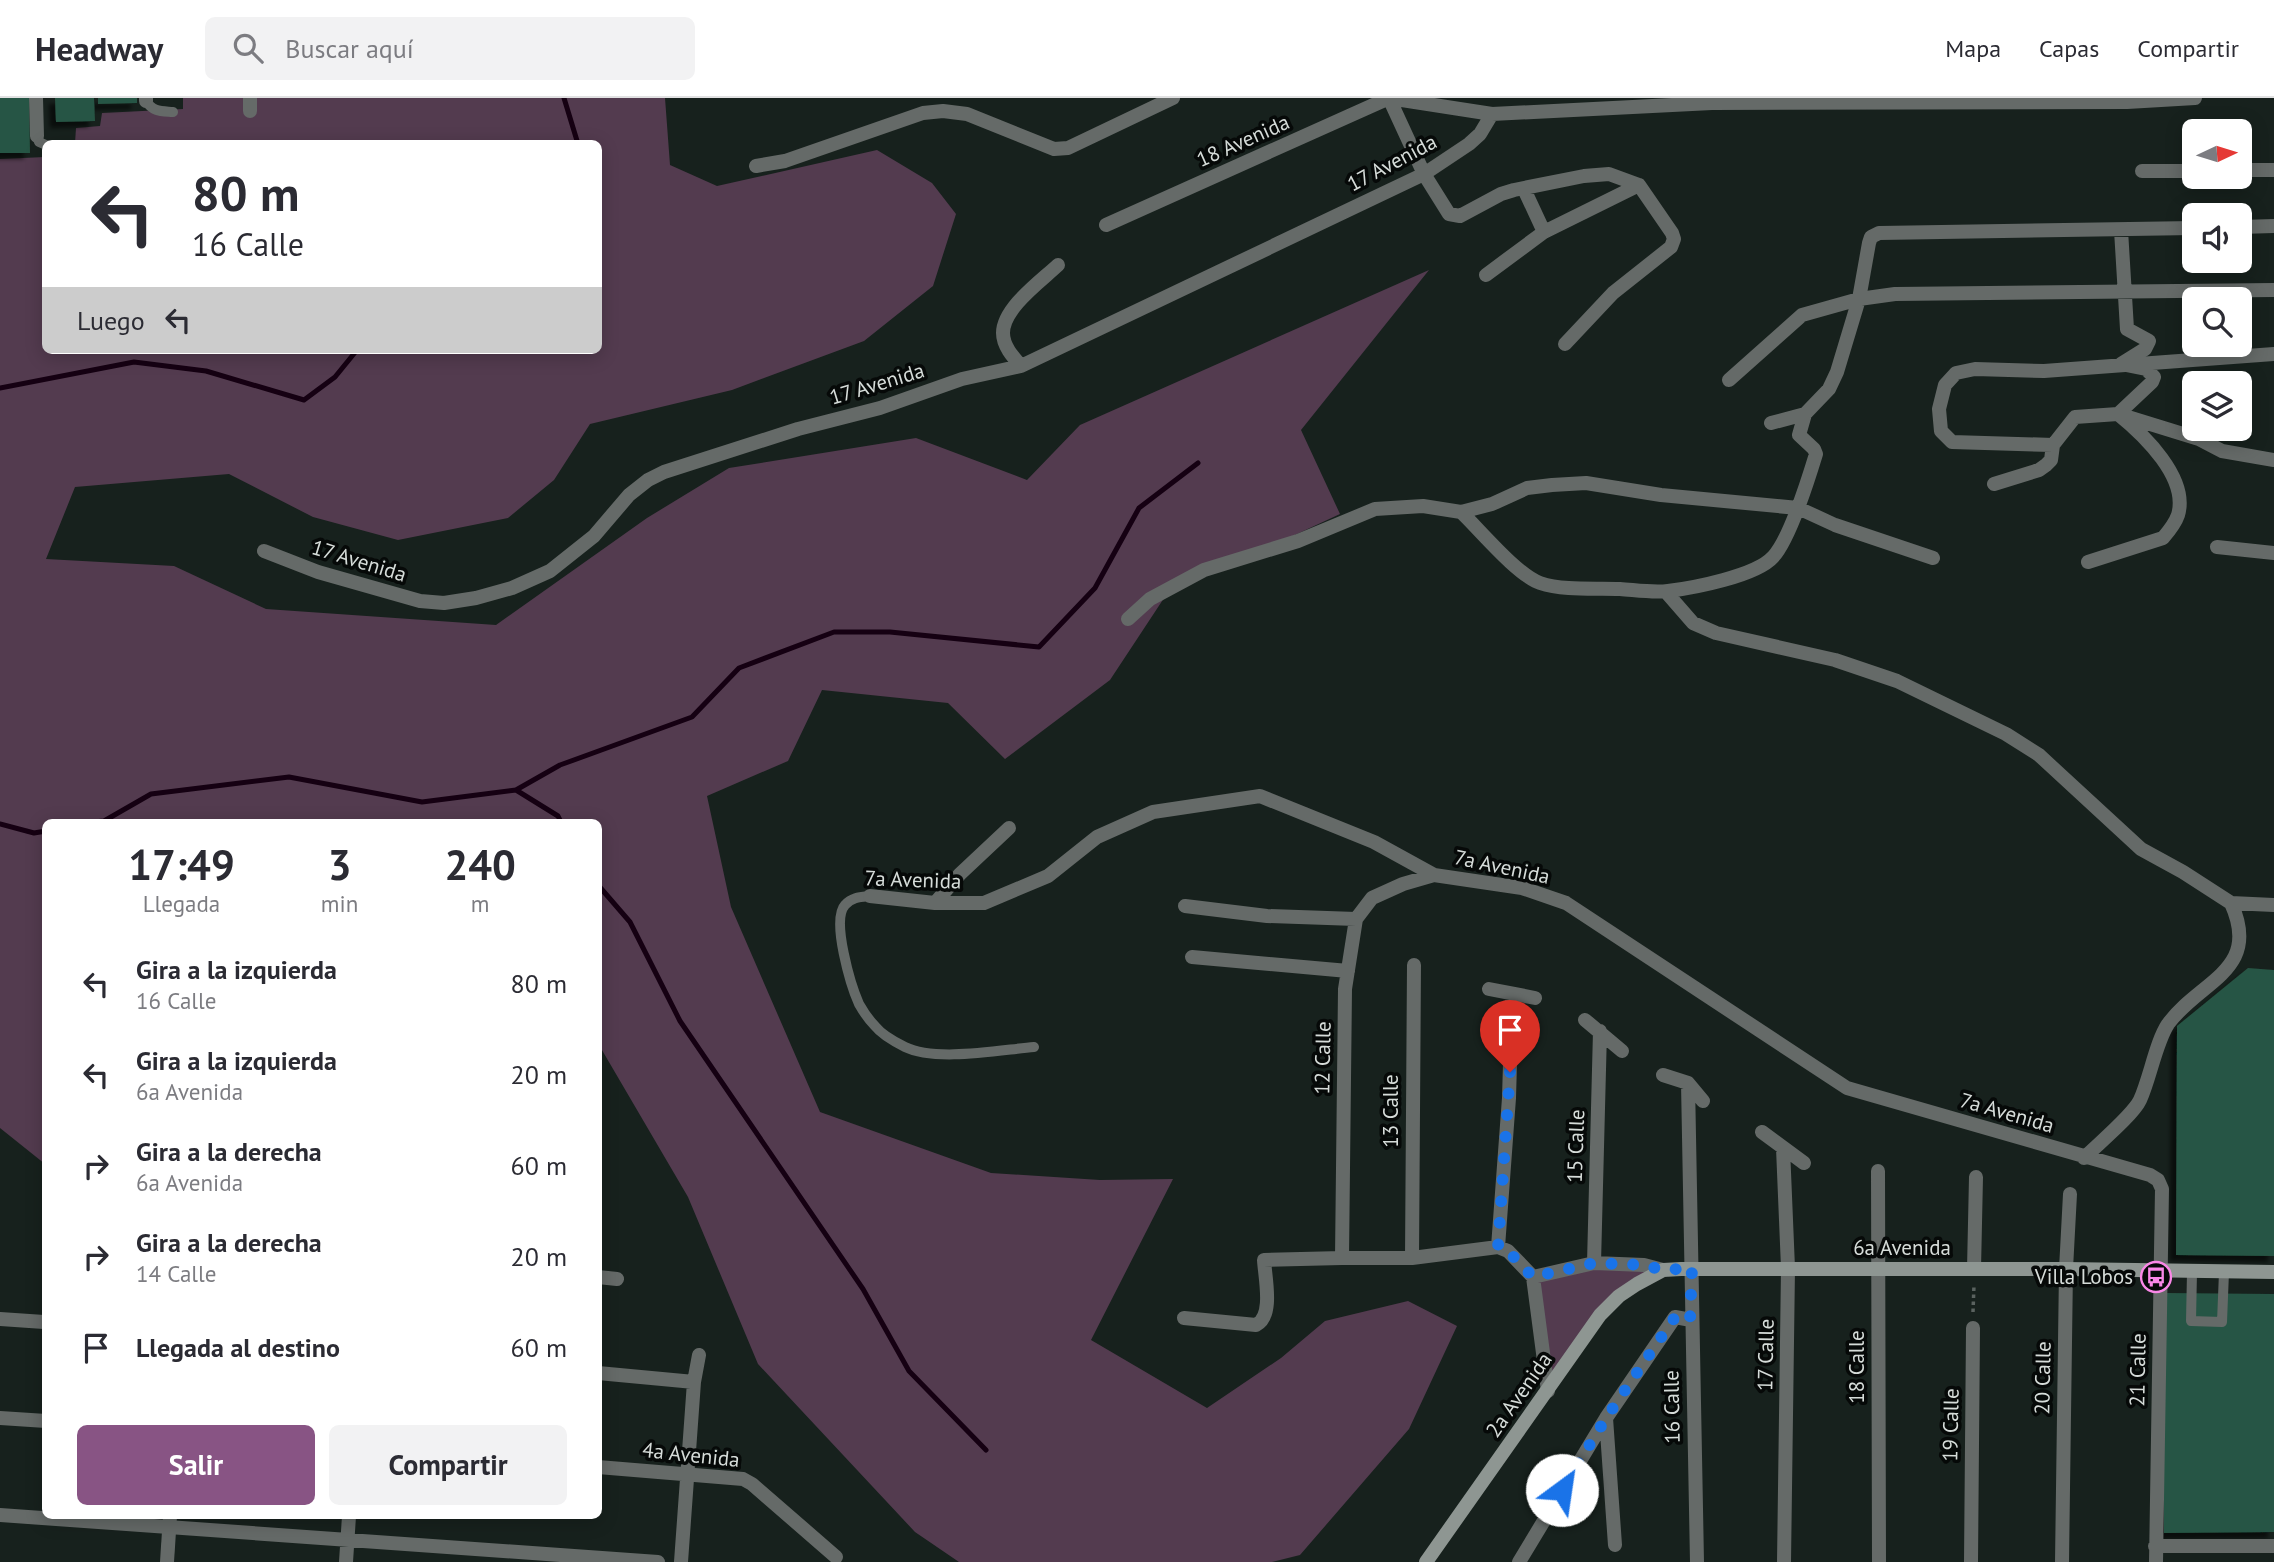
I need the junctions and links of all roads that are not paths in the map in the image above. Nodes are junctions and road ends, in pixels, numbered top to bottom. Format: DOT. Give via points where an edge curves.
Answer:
graph roads {
  1 [pos="36,98"];
  2 [pos="1173,98"];
  3 [pos="1389,98"];
  4 [pos="2194,98"];
  5 [pos="146,100"];
  6 [pos="173,112"];
  7 [pos="1492,114"];
  8 [pos="41,140"];
  9 [pos="756,166"];
  10 [pos="2252,170"];
  11 [pos="2274,170"];
  12 [pos="2182,171"];
  13 [pos="2142,172"];
  14 [pos="1424,174"];
  15 [pos="1639,185"];
  16 [pos="1524,189"];
  17 [pos="1106,225"];
  18 [pos="2274,226"];
  19 [pos="2252,227"];
  20 [pos="2182,228"];
  21 [pos="2121,230"];
  22 [pos="1544,232"];
  23 [pos="1058,265"];
  24 [pos="1486,275"];
  25 [pos="2274,290"];
  26 [pos="2124,292"];
  27 [pos="1859,299"];
  28 [pos="1565,344"];
  29 [pos="2274,354"];
  30 [pos="2121,364"];
  31 [pos="1021,366"];
  32 [pos="1729,380"];
  33 [pos="1805,414"];
  34 [pos="2118,414"];
  35 [pos="1771,422"];
  36 [pos="2053,444"];
  37 [pos="2274,460"];
  38 [pos="1994,484"];
  39 [pos="1798,508"];
  40 [pos="1461,512"];
  41 [pos="2217,547"];
  42 [pos="264,551"];
  43 [pos="2274,553"];
  44 [pos="1933,558"];
  45 [pos="2088,562"];
  46 [pos="1666,592"];
  47 [pos="1128,620"];
  48 [pos="1009,828"];
  49 [pos="1434,875"];
  50 [pos="870,896"];
  51 [pos="935,903"];
  52 [pos="2231,903"];
  53 [pos="2274,905"];
  54 [pos="1185,906"];
  55 [pos="1356,919"];
  56 [pos="1192,957"];
  57 [pos="1414,965"];
  58 [pos="1348,971"];
  59 [pos="1489,989"];
  60 [pos="1512,994"];
  61 [pos="1535,998"];
  62 [pos="1585,1020"];
  63 [pos="1600,1031"];
  64 [pos="1034,1047"];
  65 [pos="1622,1051"];
  66 [pos="1663,1075"];
  67 [pos="1688,1083"];
  68 [pos="1703,1101"];
  69 [pos="1762,1132"];
  70 [pos="1783,1148"];
  71 [pos="2084,1158"];
  72 [pos="1804,1163"];
  73 [pos="1878,1171"];
  74 [pos="1976,1177"];
  75 [pos="2158,1180"];
  76 [pos="2070,1194"];
  77 [pos="1498,1247"];
  78 [pos="1342,1258"];
  79 [pos="1412,1258"];
  80 [pos="1594,1263"];
  81 [pos="1692,1268"];
  82 [pos="1788,1268"];
  83 [pos="1877,1269"];
  84 [pos="1974,1269"];
  85 [pos="2066,1269"];
  86 [pos="1663,1270"];
  87 [pos="2161,1272"];
  88 [pos="2193,1272"];
  89 [pos="2224,1272"];
  90 [pos="2274,1272"];
  91 [pos="602,1277"];
  92 [pos="1533,1277"];
  93 [pos="617,1279"];
  94 [pos="1184,1318"];
  95 [pos="0,1319"];
  96 [pos="1690,1320"];
  97 [pos="42,1322"];
  98 [pos="1973,1328"];
  99 [pos="699,1355"];
  100 [pos="602,1373"];
  101 [pos="694,1382"];
  102 [pos="1548,1391"];
  103 [pos="0,1418"];
  104 [pos="1606,1418"];
  105 [pos="42,1421"];
  106 [pos="602,1467"];
  107 [pos="688,1474"];
  108 [pos="0,1515"];
  109 [pos="42,1516"];
  110 [pos="113,1519"];
  111 [pos="349,1519"];
  112 [pos="170,1521"];
  113 [pos="347,1539"];
  114 [pos="1615,1545"];
  115 [pos="2155,1546"];
  116 [pos="2274,1546"];
  117 [pos="836,1557"];
  118 [pos="167,1562"];
  119 [pos="346,1562"];
  120 [pos="658,1562"];
  121 [pos="681,1562"];
  122 [pos="1426,1562"];
  123 [pos="1519,1562"];
  124 [pos="1697,1562"];
  125 [pos="1784,1562"];
  126 [pos="1879,1562"];
  127 [pos="1971,1562"];
  128 [pos="2062,1562"];
  129 [pos="2155,1562"];
  1 -- 8 [label="street"];
  2 -- 9 [label="street" via="1068,148 1054,149 967,114 943,111 923,113 785,161"];
  3 -- 7 [label="street"];
  3 -- 14 [label="street"];
  3 -- 17 [label="street, 18 Avenida"];
  4 -- 7 [label="street" via="1712,103"];
  5 -- 6 [label="lane" via="150,108"];
  7 -- 14 [label="street, 17 Avenida" via="1469,144"];
  10 -- 11 [label="street"];
  12 -- 13 [label="street"];
  14 -- 16 [label="street" via="1449,214 1460,216 1501,194"];
  14 -- 31 [label="street, 17 Avenida"];
  15 -- 16 [label="street" via="1609,174"];
  15 -- 22 [label="street"];
  15 -- 28 [label="street" via="1672,233 1671,247 1613,293"];
  16 -- 22 [label="street"];
  18 -- 19 [label="street"];
  20 -- 21 [label="street"];
  21 -- 26 [label="street"];
  21 -- 27 [label="street" via="1879,233 1869,243"];
  22 -- 24 [label="street"];
  23 -- 31 [label="street" via="1007,318 1003,332 1008,350"];
  25 -- 26 [label="street"];
  26 -- 27 [label="street" via="1895,294"];
  26 -- 30 [label="street" via="2127,329 2149,341 2146,349"];
  27 -- 32 [label="street" via="1802,315"];
  27 -- 33 [label="street" via="1829,389"];
  29 -- 30 [label="street"];
  30 -- 34 [label="street" via="2146,369 2154,377"];
  30 -- 36 [label="street" via="2044,371 1975,369 1956,373 1945,385 1939,409 1941,431 1952,442"];
  31 -- 42 [label="street, 17 Avenida" via="962,379 664,472 629,495 594,536 550,571 476,598 420,601 318,572"];
  33 -- 35 [label="street"];
  33 -- 39 [label="street" via="1799,435 1816,454"];
  34 -- 36 [label="street" via="2075,417"];
  34 -- 37 [label="street" via="2199,439 2222,451"];
  34 -- 45 [label="street" via="2142,433 2170,471 2180,499 2178,513 2163,538"];
  36 -- 38 [label="street" via="2051,460 2039,470"];
  39 -- 40 [label="street" via="1586,483 1527,488"];
  39 -- 44 [label="street"];
  39 -- 46 [label="street" via="1773,558 1744,574"];
  40 -- 46 [label="street" via="1539,583"];
  40 -- 47 [label="street" via="1423,506 1375,509 1298,541 1204,570 1150,599"];
  41 -- 43 [label="street"];
  46 -- 52 [label="street" via="1693,623 1716,633 1835,660 1898,681 2006,734 2039,755 2141,849"];
  48 -- 51 [label="street"];
  49 -- 51 [label="street, 7a Avenida" via="1374,842 1260,796 1153,812 1097,837 1035,882 984,903"];
  49 -- 55 [label="street" via="1372,898"];
  49 -- 71 [label="street, 7a Avenida" via="1522,888 1566,903 1847,1088"];
  50 -- 51 [label="street, 7a Avenida"];
  50 -- 64 [label="lane, 7a Avenida" via="854,899 841,912 850,980 875,1027 906,1048 931,1055"];
  52 -- 53 [label="street"];
  52 -- 71 [label="street" via="2239,933 2238,952 2225,972 2168,1025 2139,1103"];
  54 -- 55 [label="street" via="1267,916"];
  55 -- 58 [label="street, 12 Calle"];
  56 -- 58 [label="street"];
  57 -- 79 [label="street, 13 Calle"];
  58 -- 78 [label="street, 12 Calle"];
  59 -- 60 [label="street"];
  60 -- 61 [label="street"];
  60 -- 77 [label="street"];
  62 -- 63 [label="street"];
  63 -- 65 [label="street"];
  63 -- 80 [label="street, 15 Calle"];
  66 -- 67 [label="street"];
  67 -- 68 [label="street"];
  67 -- 81 [label="street, 16 Calle"];
  69 -- 70 [label="street"];
  70 -- 72 [label="street"];
  70 -- 82 [label="street, 17 Calle"];
  71 -- 75 [label="street, 7a Avenida"];
  73 -- 83 [label="street, 18 Calle"];
  74 -- 84 [label="street"];
  75 -- 87 [label="street, 21 Calle" via="2162,1189"];
  76 -- 85 [label="street, 20 Calle"];
  77 -- 79 [label="street"];
  77 -- 92 [label="street"];
  78 -- 79 [label="street"];
  78 -- 94 [label="street" via="1264,1260 1267,1312 1256,1325"];
  80 -- 86 [label="street, 6a Avenida"];
  80 -- 92 [label="street, 6a Avenida"];
  81 -- 82 [label="main road, 6a Avenida"];
  81 -- 86 [label="main road, 6a Avenida"];
  81 -- 96 [label="street, 16 Calle"];
  82 -- 83 [label="main road, 6a Avenida"];
  82 -- 125 [label="street, 17 Calle"];
  83 -- 84 [label="main road, 6a Avenida"];
  83 -- 126 [label="street, 18 Calle"];
  84 -- 85 [label="main road, 6a Avenida"];
  85 -- 87 [label="main road, 6a Avenida"];
  85 -- 128 [label="street, 20 Calle"];
  86 -- 102 [label="main road, 2a Avenida" via="1605,1309"];
  87 -- 88 [label="main road, 6a Avenida"];
  87 -- 115 [label="street, 21 Calle"];
  88 -- 89 [label="main road, 6a Avenida"];
  88 -- 89 [label="lane" via="2191,1321 2222,1322"];
  89 -- 90 [label="main road, 6a Avenida"];
  91 -- 93 [label="street"];
  92 -- 102 [label="street"];
  95 -- 97 [label="street"];
  96 -- 104 [label="street" via="1675,1317"];
  96 -- 124 [label="street, 16 Calle"];
  98 -- 127 [label="street, 19 Calle"];
  99 -- 101 [label="street"];
  100 -- 101 [label="street"];
  101 -- 107 [label="street"];
  102 -- 122 [label="main road, 2a Avenida"];
  103 -- 105 [label="street"];
  104 -- 114 [label="street"];
  104 -- 123 [label="street"];
  106 -- 107 [label="street, 4a Avenida"];
  107 -- 117 [label="street, 4a Avenida" via="743,1479 752,1484"];
  107 -- 121 [label="street"];
  108 -- 109 [label="street"];
  110 -- 112 [label="street"];
  111 -- 113 [label="street"];
  112 -- 113 [label="street"];
  112 -- 118 [label="street"];
  113 -- 119 [label="street"];
  113 -- 120 [label="street"];
  115 -- 116 [label="street"];
  115 -- 129 [label="street, 21 Calle"];
}
